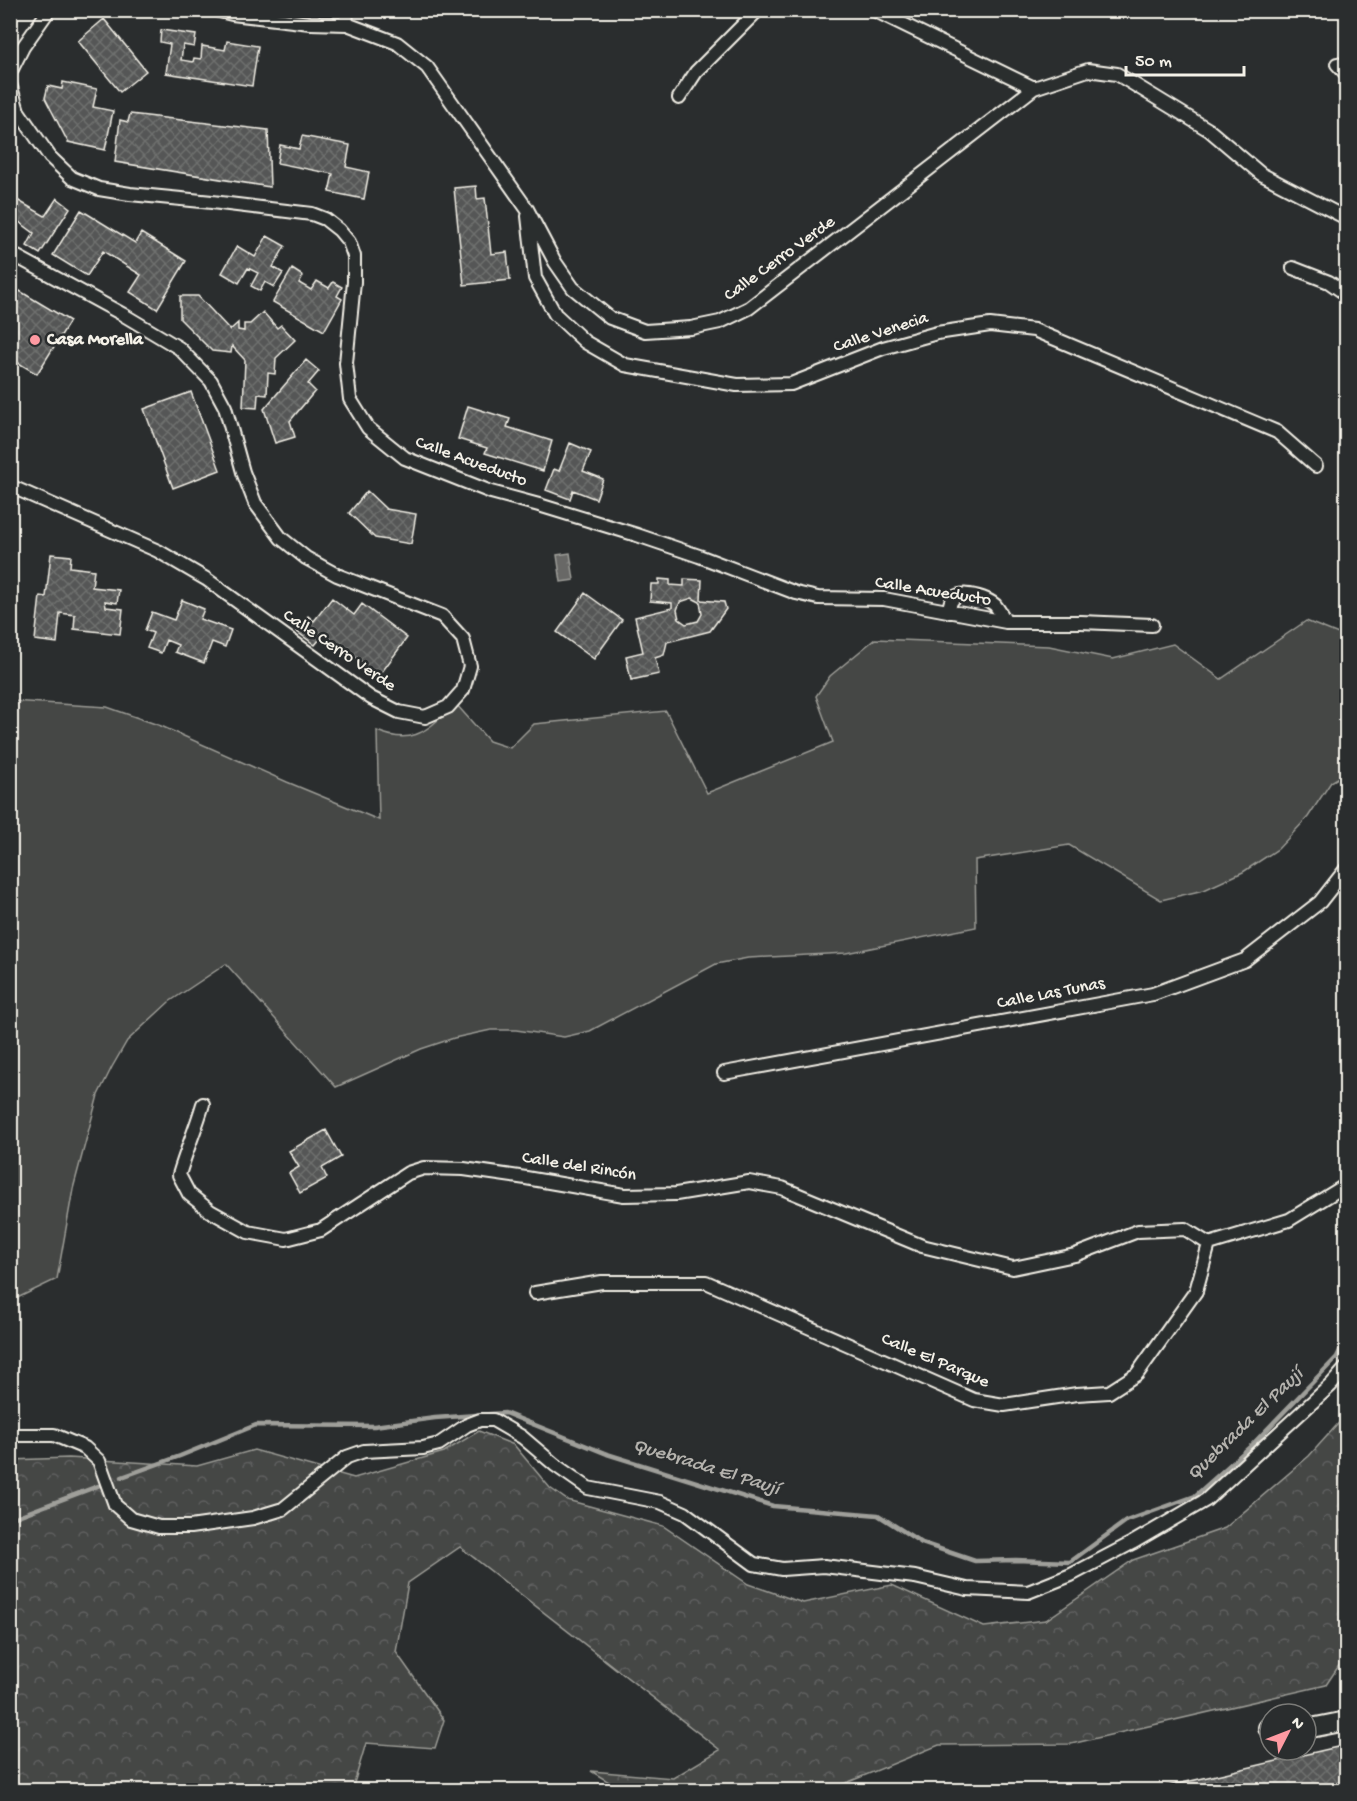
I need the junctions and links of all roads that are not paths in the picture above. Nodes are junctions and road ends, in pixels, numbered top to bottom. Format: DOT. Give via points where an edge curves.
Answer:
graph roads {
  1 [pos="49,10"];
  2 [pos="215,10"];
  3 [pos="346,10"];
  4 [pos="758,10"];
  5 [pos="874,10"];
  6 [pos="347,24"];
  7 [pos="1337,64"];
  8 [pos="10,74"];
  9 [pos="1347,74"];
  10 [pos="10,84"];
  11 [pos="1034,88"];
  12 [pos="679,98"];
  13 [pos="527,209"];
  14 [pos="1347,218"];
  15 [pos="10,253"];
  16 [pos="1293,268"];
  17 [pos="1347,294"];
  18 [pos="1316,465"];
  19 [pos="10,486"];
  20 [pos="950,612"];
  21 [pos="1006,622"];
  22 [pos="1152,626"];
  23 [pos="1347,869"];
  24 [pos="724,1073"];
  25 [pos="203,1104"];
  26 [pos="1347,1185"];
  27 [pos="1209,1244"];
  28 [pos="535,1293"];
  29 [pos="1347,1368"];
  30 [pos="10,1435"];
  31 [pos="1347,1721"];
  32 [pos="1318,1727"];
  1 -- 8 [label="street" via="22,47"];
  2 -- 6 [label="street, Calle Cerro Verde"];
  3 -- 6 [label="street"];
  4 -- 12 [label="street" via="696,72"];
  5 -- 11 [label="street"];
  6 -- 13 [label="street, Calle Cerro Verde" via="397,43 426,67"];
  7 -- 9 [label="street"];
  10 -- 20 [label="street, Calle Acueducto" via="18,111 50,157 72,178 129,195 312,214 339,230 354,256 346,363 350,399 368,428 405,458 491,492 689,552 796,593 818,598 884,599"];
  11 -- 13 [label="street, Calle Cerro Verde" via="749,308 720,322 645,331 610,318 573,288"];
  11 -- 14 [label="street, Calle Cerro Verde" via="1088,70 1117,74 1209,130 1261,174"];
  13 -- 18 [label="street, Calle Venecia" via="535,278 555,314 585,342 625,365 737,385 791,384 883,348 937,333 990,326 1034,330 1277,432"];
  15 -- 19 [label="street, Calle Cerro Verde" via="179,348 211,381 225,407 255,503 281,538 306,558 337,574 442,616 463,639 470,666 462,690 448,707 424,717 399,712 371,698 206,579 158,551"];
  16 -- 17 [label="street" via="1329,282"];
  20 -- 21 [label="street, Calle Acueducto"];
  20 -- 21 [label="street" via="952,601 967,593 995,606"];
  21 -- 22 [label="street, Calle Acueducto"];
  23 -- 24 [label="street, Calle Las Tunas" via="1320,902 1245,960 1153,994"];
  25 -- 27 [label="street, Calle del Rincón" via="179,1175 189,1194 248,1232 286,1239 321,1230 408,1173 424,1168 464,1169 624,1196 676,1194 748,1182 782,1188 922,1246 1013,1268 1075,1255 1138,1230 1185,1229"];
  26 -- 27 [label="street" via="1288,1220"];
  27 -- 28 [label="street, Calle El Parque" via="1196,1291 1137,1374 1109,1392 1004,1405 974,1400 706,1282 602,1282"];
  29 -- 30 [label="street" via="1206,1500 1071,1575 1029,1592 967,1589 915,1577 824,1566 782,1569 754,1564 685,1513 660,1502 588,1488 494,1420 474,1422 439,1444 423,1448 364,1451 347,1456 283,1509 253,1518 189,1527 159,1527 131,1519 115,1505 99,1461 85,1448 54,1435"];
  31 -- 32 [label="main road"];
}
